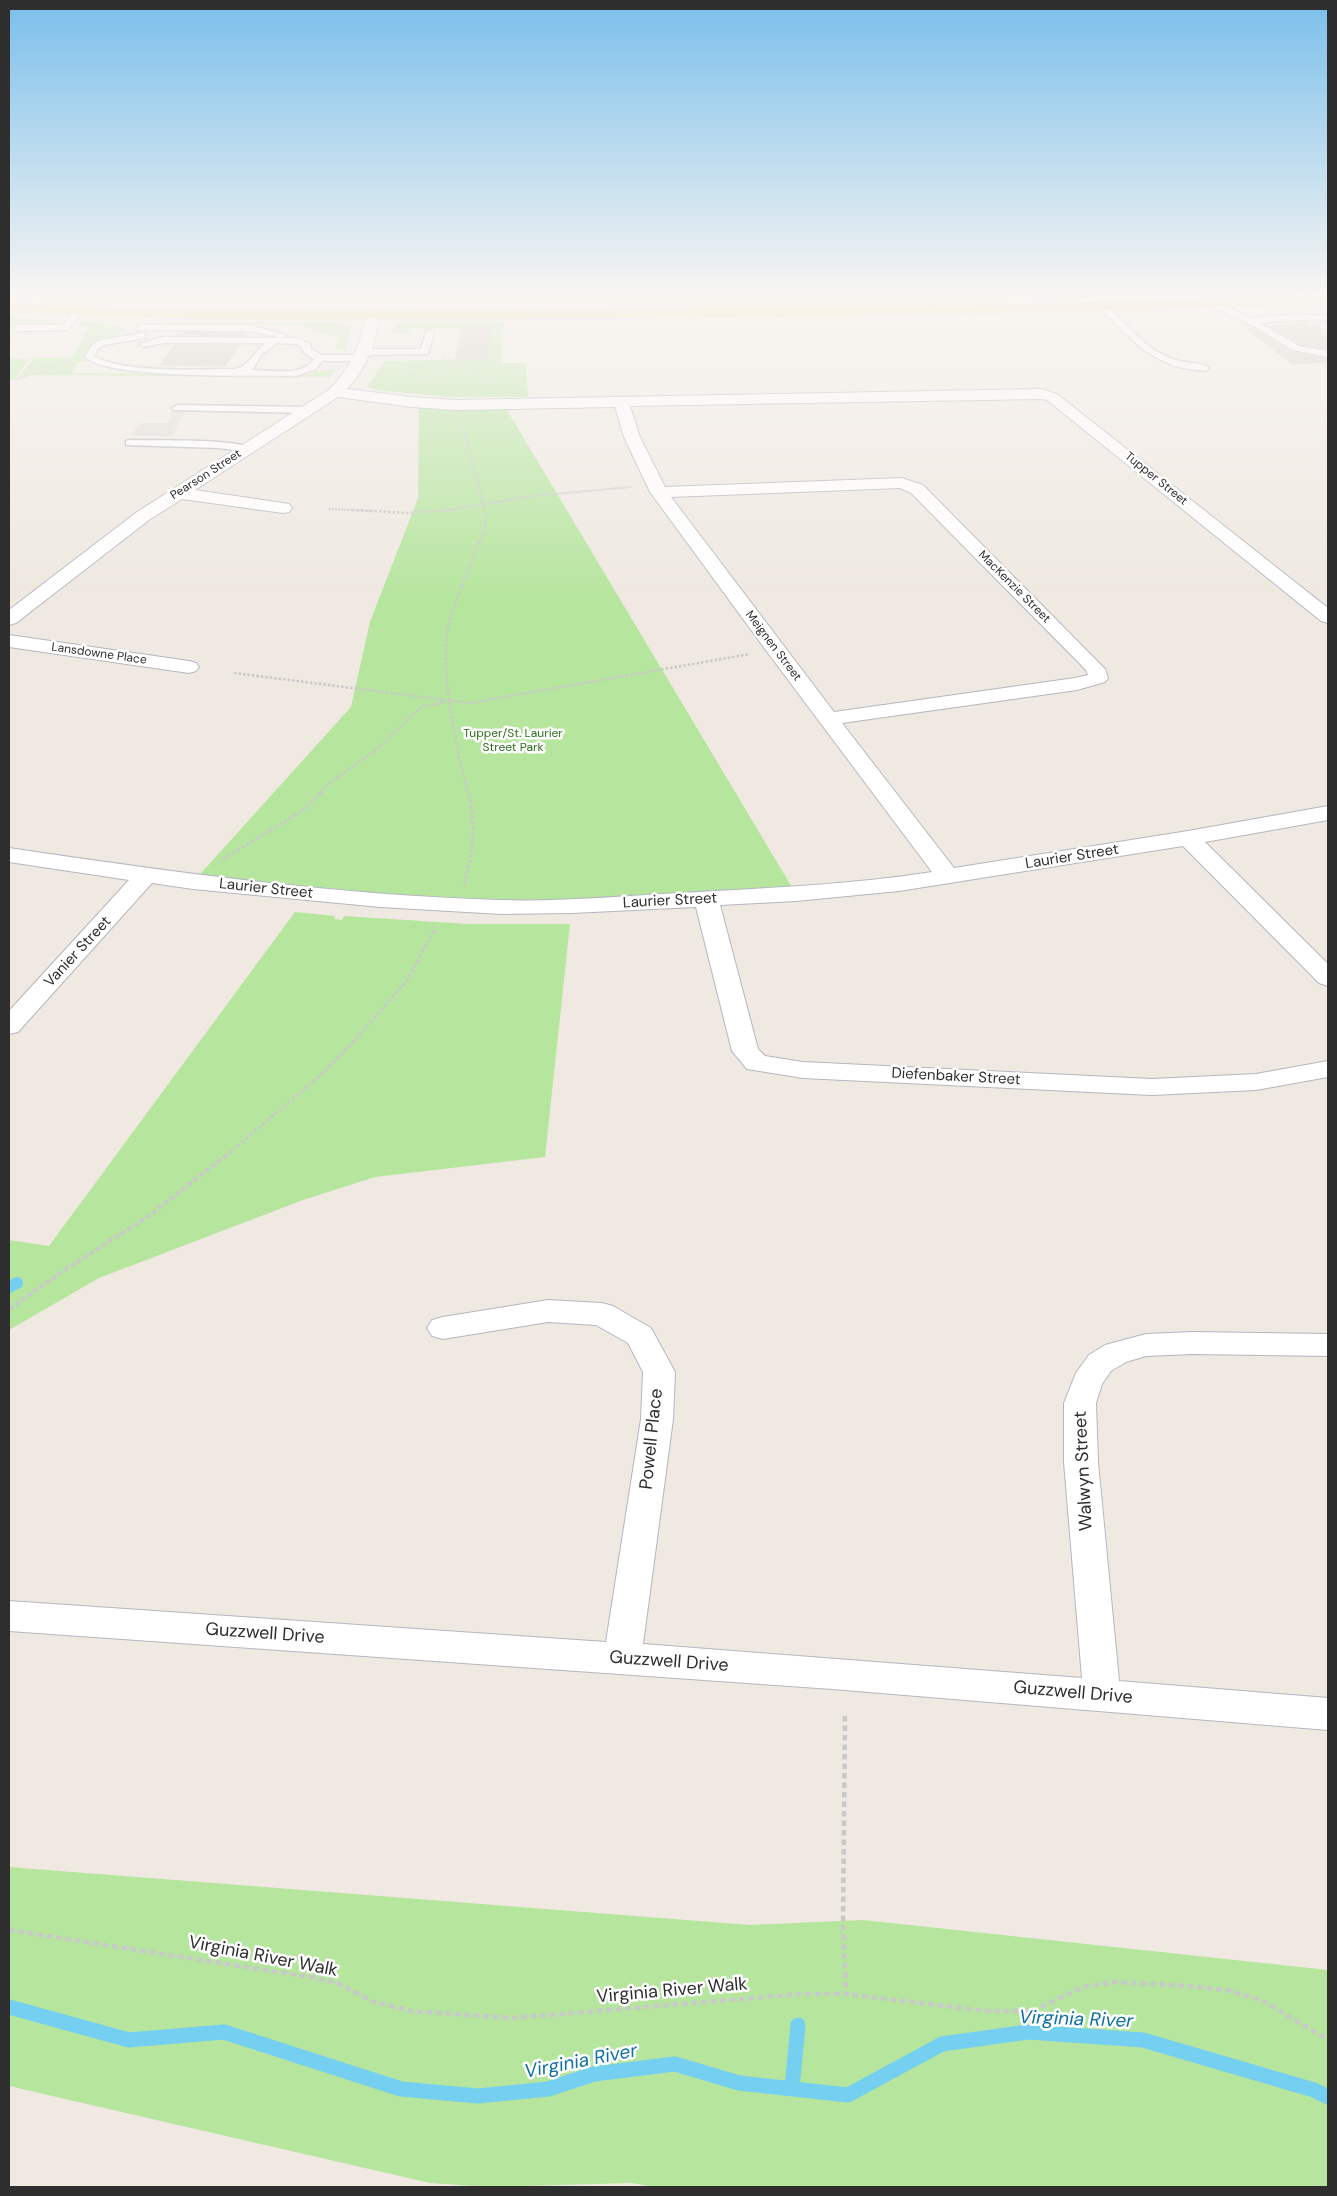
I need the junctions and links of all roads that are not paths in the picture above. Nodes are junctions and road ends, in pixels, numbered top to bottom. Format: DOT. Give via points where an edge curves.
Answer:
graph roads {
  1 [pos="335,392"];
  2 [pos="339,392"];
  3 [pos="621,402"];
  4 [pos="177,408"];
  5 [pos="308,410"];
  6 [pos="129,443"];
  7 [pos="247,449"];
  8 [pos="660,492"];
  9 [pos="178,493"];
  10 [pos="283,508"];
  11 [pos="1328,617"];
  12 [pos="9,619"];
  13 [pos="9,641"];
  14 [pos="189,667"];
  15 [pos="829,719"];
  16 [pos="1328,813"];
  17 [pos="1188,838"];
  18 [pos="9,855"];
  19 [pos="146,876"];
  20 [pos="948,877"];
  21 [pos="706,900"];
  22 [pos="1328,978"];
  23 [pos="9,1026"];
  24 [pos="1328,1069"];
  25 [pos="443,1328"];
  26 [pos="1328,1345"];
  27 [pos="9,1616"];
  28 [pos="622,1659"];
  29 [pos="1102,1696"];
  30 [pos="1328,1714"];
  1 -- 5 [label="street, Pearson Street"];
  2 -- 3 [label="street, Tupper Street" via="455,405"];
  3 -- 8 [label="street, Meignen Street" via="632,437"];
  3 -- 11 [label="street, Tupper Street" via="1046,396 1071,412"];
  4 -- 5 [label="lane"];
  5 -- 7 [label="street, Pearson Street"];
  6 -- 7 [label="lane" via="219,445"];
  7 -- 9 [label="street, Pearson Street"];
  8 -- 15 [label="street, Meignen Street"];
  8 -- 15 [label="street, MacKenzie Street" via="902,483 917,489 1098,673 1098,678 1077,684"];
  9 -- 10 [label="street"];
  9 -- 12 [label="street, Pearson Street"];
  13 -- 14 [label="street, Lansdowne Place"];
  15 -- 20 [label="street, Meignen Street"];
  16 -- 17 [label="street, Laurier Street"];
  17 -- 20 [label="street, Laurier Street"];
  17 -- 22 [label="street"];
  18 -- 19 [label="street, Laurier Street"];
  19 -- 21 [label="street, Laurier Street" via="269,890 458,905 572,906"];
  19 -- 23 [label="street, Vanier Street"];
  20 -- 21 [label="street, Laurier Street" via="847,890"];
  21 -- 24 [label="street, Diefenbaker Street" via="745,1051 757,1063 803,1070 1152,1087 1256,1082"];
  25 -- 28 [label="street, Powell Place" via="548,1311 602,1314 640,1336 652,1357 659,1372 657,1419"];
  26 -- 29 [label="street, Walwyn Street" via="1193,1343 1146,1346 1116,1353 1100,1363 1087,1381 1080,1404 1081,1462"];
  27 -- 28 [label="street, Guzzwell Drive"];
  28 -- 29 [label="street, Guzzwell Drive"];
  29 -- 30 [label="street, Guzzwell Drive"];
}
